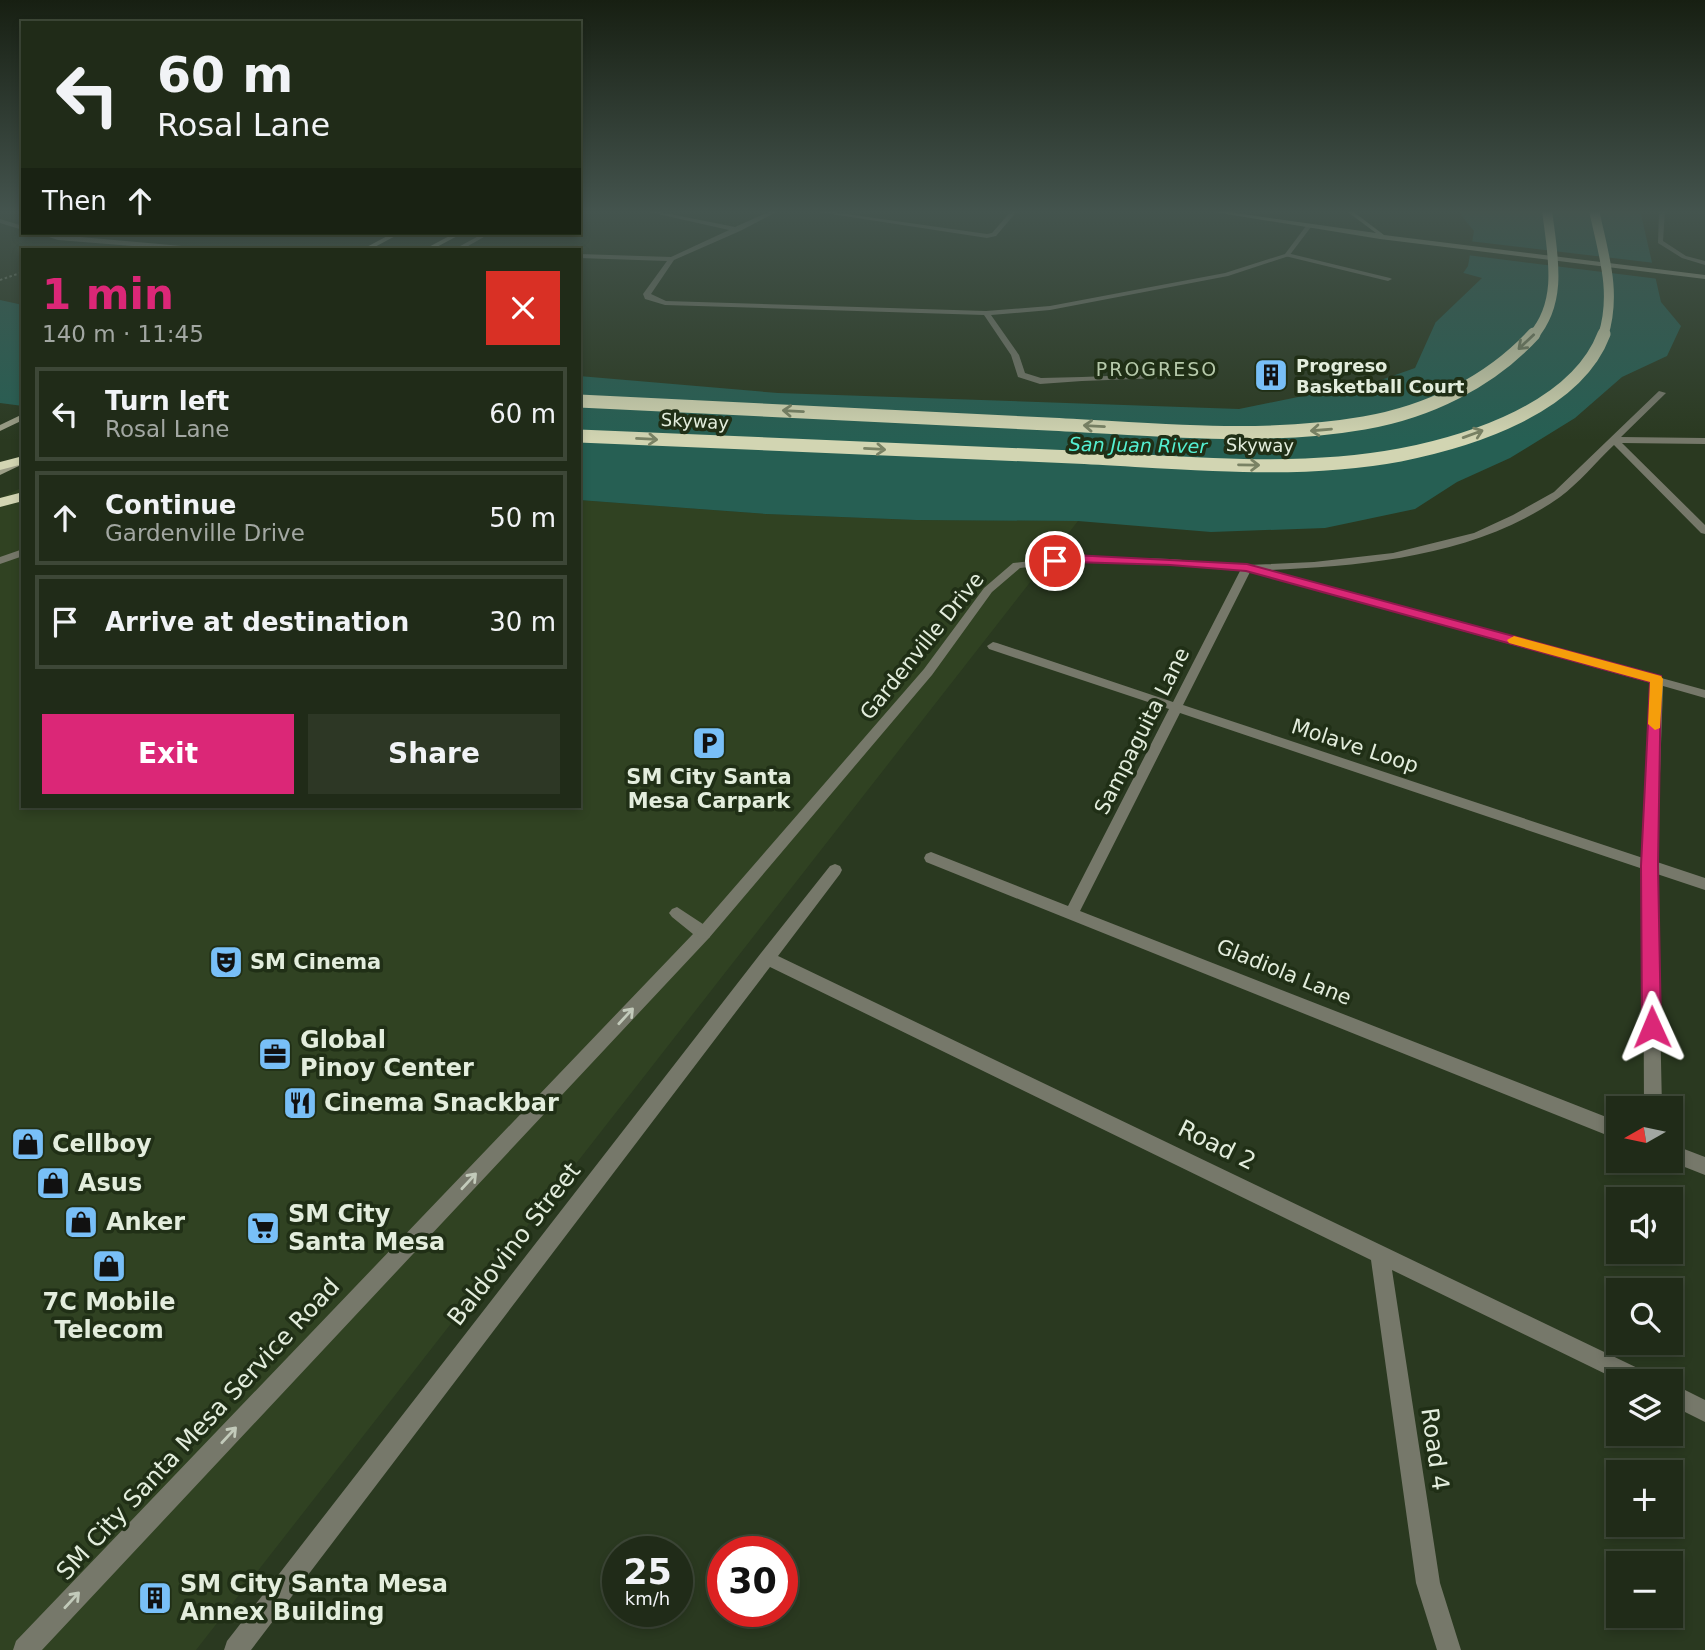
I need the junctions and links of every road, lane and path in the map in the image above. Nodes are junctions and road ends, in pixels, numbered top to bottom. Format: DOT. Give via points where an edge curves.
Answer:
graph roads {
  1 [pos="652,287"];
  2 [pos="1165,287"];
  3 [pos="1555,287"];
  4 [pos="1609,287"];
  5 [pos="986,313"];
  6 [pos="1184,375"];
  7 [pos="1662,393"];
  8 [pos="581,401"];
  9 [pos="21,418"];
  10 [pos="0,428"];
  11 [pos="581,436"];
  12 [pos="1614,440"];
  13 [pos="1705,441"];
  14 [pos="21,461"];
  15 [pos="21,461"];
  16 [pos="0,466"];
  17 [pos="0,472"];
  18 [pos="21,497"];
  19 [pos="0,503"];
  20 [pos="1705,531"];
  21 [pos="21,553"];
  22 [pos="0,561"];
  23 [pos="1247,568"];
  24 [pos="993,646"];
  25 [pos="1657,679"];
  26 [pos="1705,694"];
  27 [pos="1175,708"];
  28 [pos="931,858"];
  29 [pos="1650,866"];
  30 [pos="835,870"];
  31 [pos="1705,884"];
  32 [pos="1072,912"];
  33 [pos="677,913"];
  34 [pos="704,933"];
  35 [pos="767,958"];
  36 [pos="1653,1096"];
  37 [pos="1606,1126"];
  38 [pos="1684,1158"];
  39 [pos="1705,1166"];
  40 [pos="1380,1253"];
  41 [pos="1618,1369"];
  42 [pos="1683,1400"];
  43 [pos="1705,1411"];
  44 [pos="25,1650"];
  45 [pos="236,1650"];
  46 [pos="1448,1650"];
  1 -- 5 [label="street" via="647,294 651,300 665,303"];
  2 -- 5 [label="street" via="1083,303"];
  3 -- 8 [label="highway, Skyway, one-way, bridge" via="1548,312 1534,336 1499,367 1427,405 1369,424 1298,432 1202,431"];
  11 -- 4 [label="highway, Skyway, one-way, bridge" via="1246,465 1373,459 1474,434 1543,402 1588,367 1599,347 1611,299"];
  5 -- 6 [label="street" via="1015,355 1021,375 1040,381"];
  7 -- 12 [label="street, Gardenville Drive"];
  9 -- 10 [label="main road"];
  12 -- 13 [label="street"];
  12 -- 20 [label="street"];
  12 -- 23 [label="street, Gardenville Drive" via="1556,494 1478,535 1393,556"];
  14 -- 16 [label="highway"];
  15 -- 17 [label="main road"];
  18 -- 19 [label="highway"];
  21 -- 22 [label="street"];
  23 -- 25 [label="street"];
  23 -- 27 [label="street, Sampaguita Lane"];
  23 -- 34 [label="street, Gardenville Drive" via="1073,559 1017,565 988,590 928,672"];
  24 -- 27 [label="street, Molave Loop"];
  25 -- 26 [label="street"];
  25 -- 29 [label="street"];
  27 -- 29 [label="street, Molave Loop"];
  27 -- 32 [label="street, Sampaguita Lane"];
  28 -- 32 [label="street, Gladiola Lane"];
  29 -- 31 [label="street, Molave Loop"];
  29 -- 36 [label="street"];
  30 -- 35 [label="street, Baldovino Street"];
  32 -- 37 [label="street, Gladiola Lane"];
  33 -- 34 [label="street"];
  44 -- 34 [label="street, SM City Santa Mesa Service Road, one-way"];
  35 -- 40 [label="street, Road 2"];
  35 -- 45 [label="street, Baldovino Street"];
  38 -- 39 [label="street"];
  40 -- 41 [label="street, Road 2"];
  40 -- 46 [label="street, Road 4" via="1428,1583"];
  42 -- 43 [label="street"];
}
